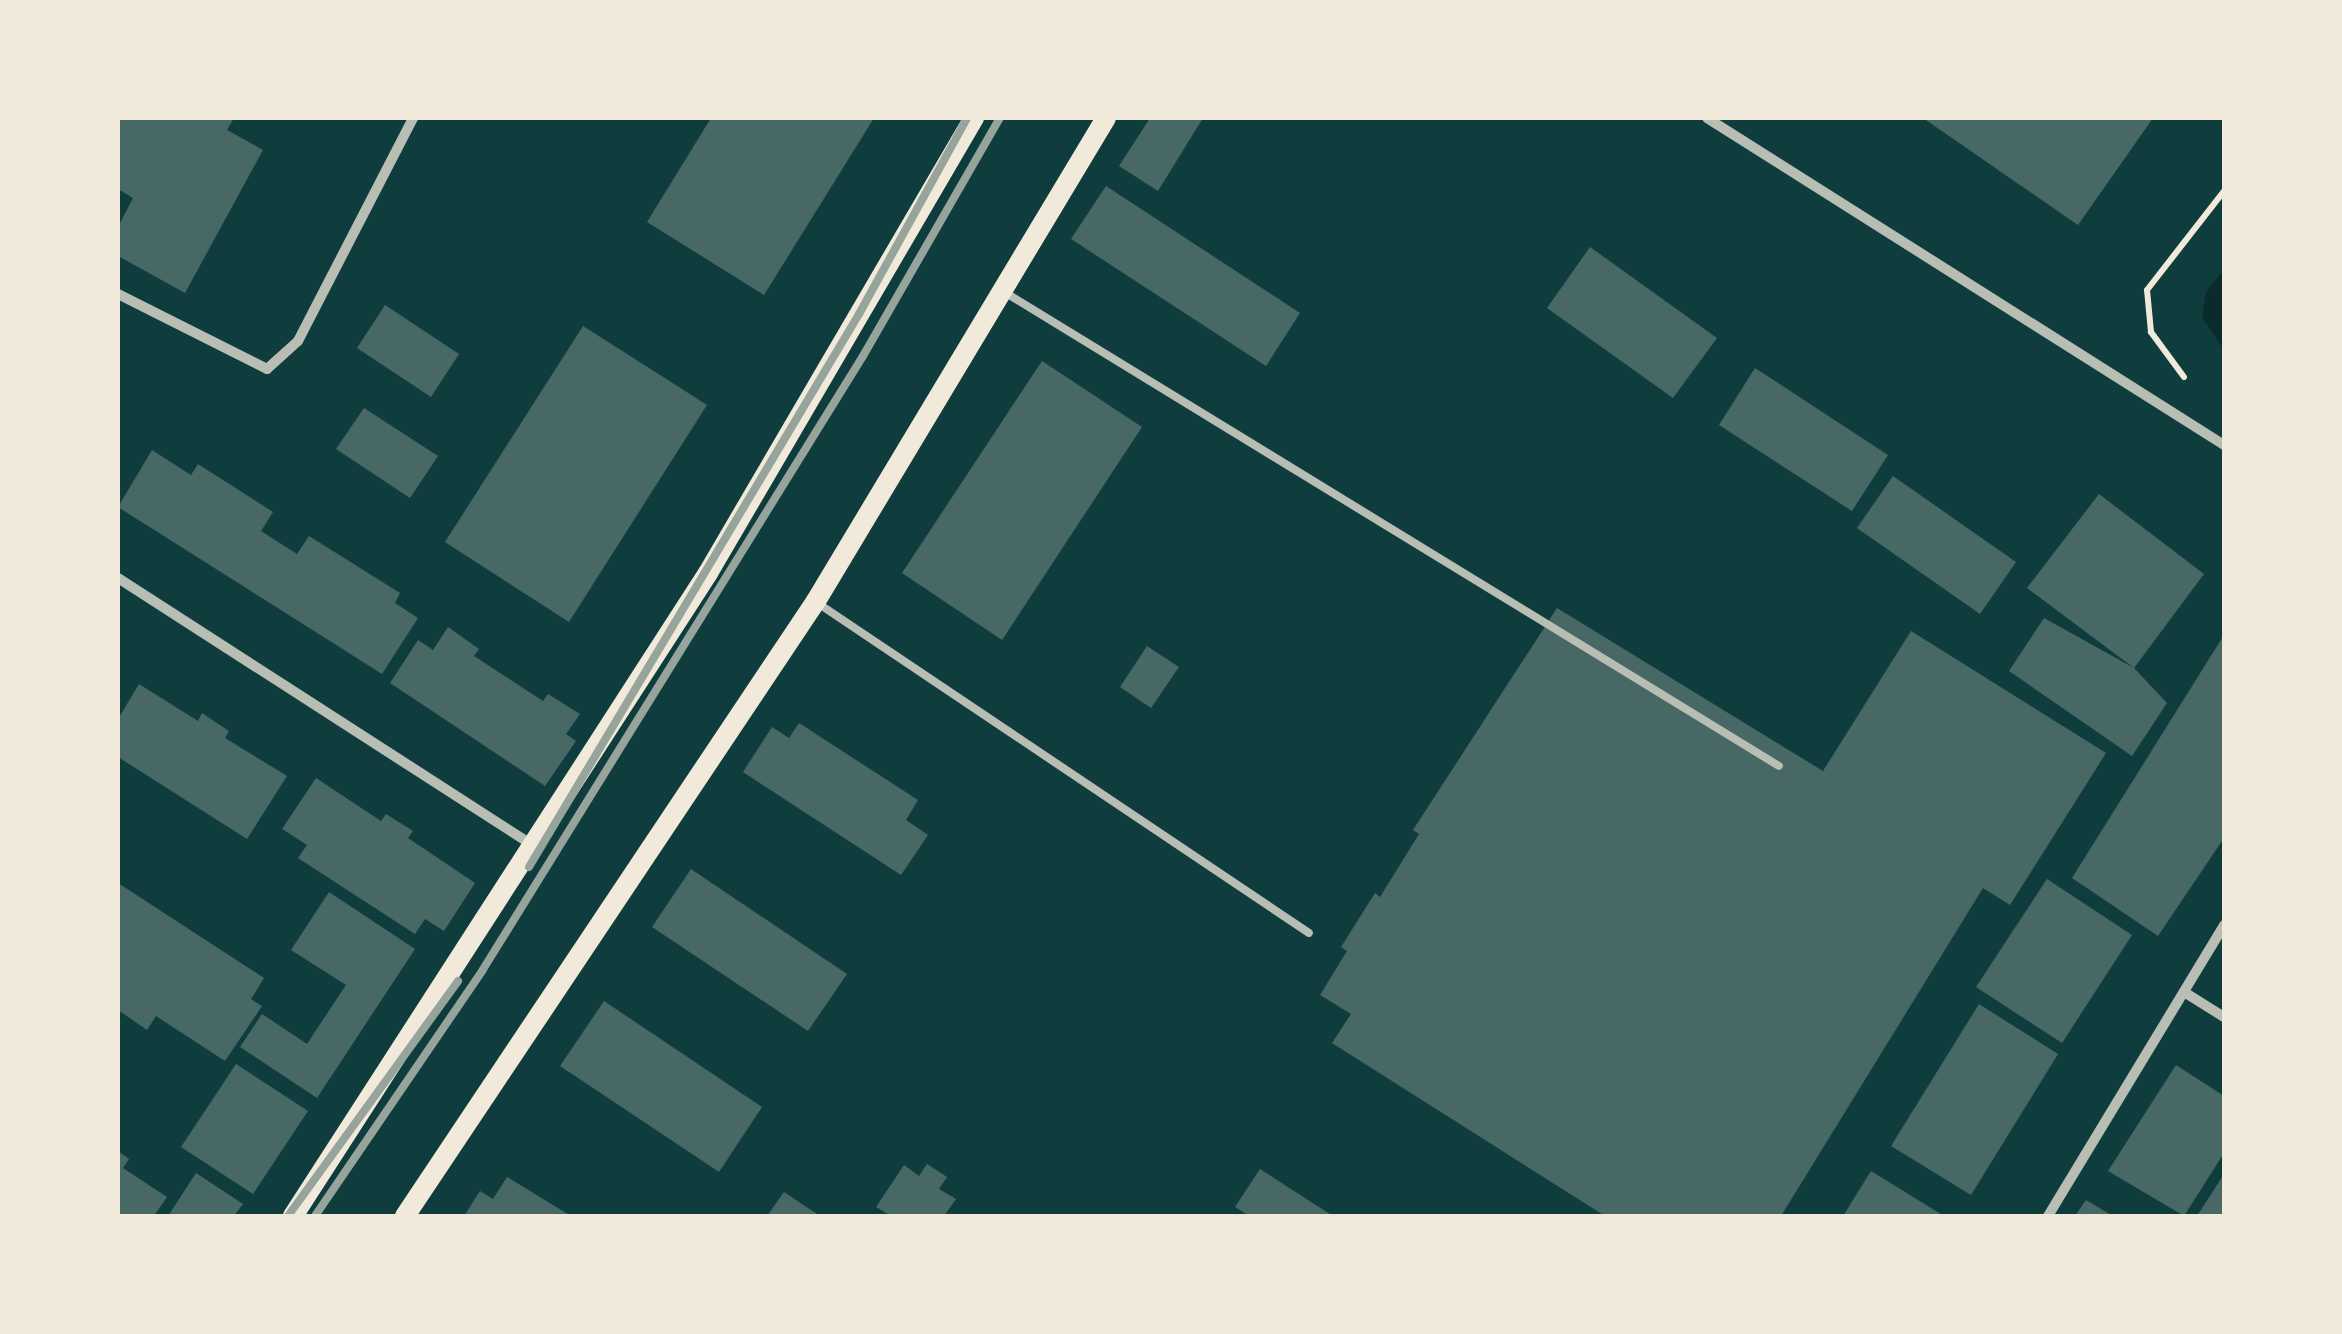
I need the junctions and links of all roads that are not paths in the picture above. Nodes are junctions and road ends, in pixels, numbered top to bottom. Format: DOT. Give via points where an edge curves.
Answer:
graph roads {
  1 [pos="414,118"];
  2 [pos="974,118"];
  3 [pos="1106,118"];
  4 [pos="1708,118"];
  5 [pos="1002,290"];
  6 [pos="118,294"];
  7 [pos="2224,445"];
  8 [pos="118,578"];
  9 [pos="816,601"];
  10 [pos="1778,766"];
  11 [pos="534,846"];
  12 [pos="2224,925"];
  13 [pos="1310,934"];
  14 [pos="2184,992"];
  15 [pos="2224,1017"];
  16 [pos="293,1216"];
  17 [pos="405,1216"];
  18 [pos="2048,1216"];
  1 -- 6 [label="street" via="298,341 267,369"];
  2 -- 11 [label="main road" via="718,557"];
  3 -- 5 [label="main road"];
  4 -- 7 [label="street"];
  5 -- 9 [label="main road"];
  5 -- 10 [label="lane"];
  8 -- 11 [label="street"];
  9 -- 13 [label="lane"];
  9 -- 17 [label="main road"];
  11 -- 16 [label="main road"];
  12 -- 14 [label="street"];
  14 -- 15 [label="street"];
  14 -- 18 [label="street"];
}
